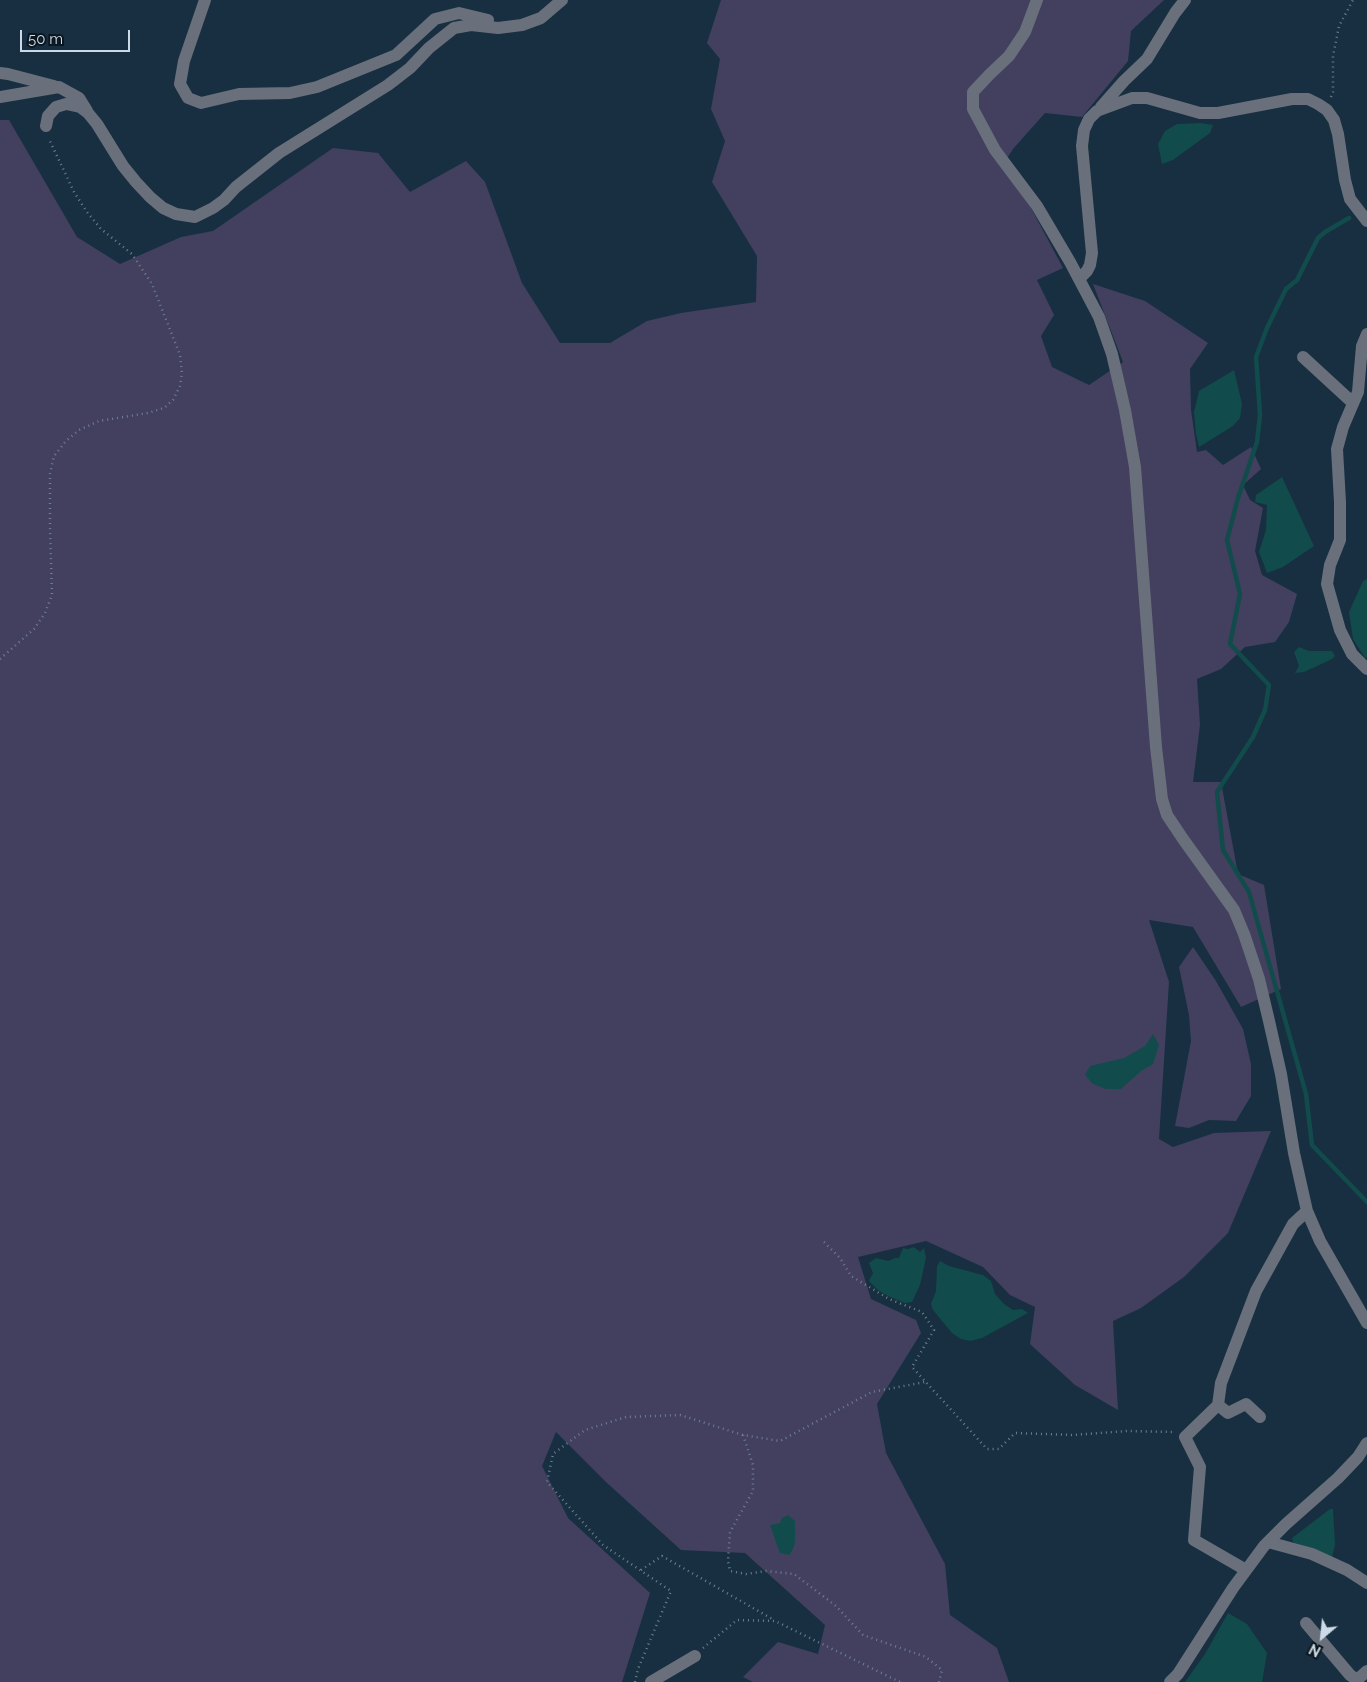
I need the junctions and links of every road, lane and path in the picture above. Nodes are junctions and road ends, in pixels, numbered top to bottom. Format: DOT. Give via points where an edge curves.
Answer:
graph roads {
  1 [pos="205,0"];
  2 [pos="562,0"];
  3 [pos="1037,0"];
  4 [pos="1185,0"];
  5 [pos="1353,0"];
  6 [pos="512,26"];
  7 [pos="0,73"];
  8 [pos="59,87"];
  9 [pos="0,97"];
  10 [pos="1327,110"];
  11 [pos="1097,111"];
  12 [pos="88,113"];
  13 [pos="46,126"];
  14 [pos="1366,218"];
  15 [pos="1079,279"];
  16 [pos="1367,334"];
  17 [pos="1303,357"];
  18 [pos="1353,403"];
  19 [pos="0,659"];
  20 [pos="1367,669"];
  21 [pos="1307,1210"];
  22 [pos="824,1242"];
  23 [pos="1367,1324"];
  24 [pos="925,1382"];
  25 [pos="1218,1405"];
  26 [pos="1260,1417"];
  27 [pos="743,1435"];
  28 [pos="1184,1437"];
  29 [pos="1367,1443"];
  30 [pos="1268,1542"];
  31 [pos="640,1570"];
  32 [pos="1246,1570"];
  33 [pos="1367,1583"];
  34 [pos="775,1621"];
  35 [pos="1306,1623"];
  36 [pos="694,1656"];
  37 [pos="1367,1671"];
  38 [pos="635,1682"];
  39 [pos="652,1682"];
  40 [pos="900,1682"];
  41 [pos="939,1682"];
  42 [pos="1170,1682"];
  1 -- 6 [label="street" via="184,61 180,84 188,98 201,103 239,94 290,93 317,87 396,55 434,19 459,13"];
  2 -- 6 [label="street" via="541,18"];
  3 -- 15 [label="street" via="1025,32 1009,56 973,92 972,109 995,150 1037,206"];
  4 -- 11 [label="street" via="1147,59"];
  5 -- 10 [label="path" via="1340,26 1333,56 1333,92"];
  6 -- 12 [label="street" via="454,28 388,85 279,152 224,200 195,216 176,214 150,197 123,166"];
  7 -- 8 [label="street"];
  8 -- 9 [label="street"];
  8 -- 12 [label="street" via="79,98"];
  10 -- 11 [label="street" via="1308,99 1292,99 1218,113 1200,113 1147,98 1132,98"];
  10 -- 14 [label="street" via="1338,134 1350,199"];
  11 -- 15 [label="street" via="1084,130 1082,146 1092,253 1087,271"];
  12 -- 13 [label="street" via="74,105 59,105 50,113"];
  13 -- 19 [label="path" via="50,144 86,212 132,254 152,284 180,355 182,373 173,400 164,408 99,421 80,430 54,456 50,474 52,595 34,629"];
  15 -- 21 [label="street" via="1099,316 1112,354 1135,467 1162,800 1167,814 1234,910 1244,934 1269,1021"];
  16 -- 18 [label="street" via="1362,346 1358,392"];
  17 -- 18 [label="street"];
  18 -- 20 [label="street" via="1337,449 1340,540 1326,584 1340,630 1352,654"];
  21 -- 23 [label="street" via="1320,1241"];
  21 -- 25 [label="street" via="1293,1224 1256,1291 1221,1383"];
  22 -- 24 [label="path" via="840,1258 851,1276 889,1299 922,1312 934,1330 912,1367"];
  24 -- 27 [label="path" via="872,1392 780,1441"];
  24 -- 28 [label="path" via="987,1449 999,1449 1015,1433 1173,1432"];
  25 -- 26 [label="street" via="1228,1413 1246,1404"];
  25 -- 28 [label="street"];
  27 -- 31 [label="path" via="680,1415 626,1417 585,1430 553,1454 547,1482 603,1545"];
  27 -- 41 [label="path" via="753,1465 753,1491 730,1532 730,1571 746,1574 766,1570 794,1574 836,1606 863,1635 926,1657 942,1670"];
  28 -- 32 [label="street" via="1200,1467 1194,1540"];
  29 -- 30 [label="street" via="1338,1478"];
  30 -- 32 [label="street"];
  30 -- 33 [label="street" via="1312,1554"];
  31 -- 34 [label="path" via="662,1556"];
  31 -- 38 [label="path" via="671,1590"];
  32 -- 42 [label="street"];
  34 -- 36 [label="path" via="737,1620"];
  34 -- 40 [label="path"];
  35 -- 37 [label="street" via="1350,1675 1357,1680"];
  36 -- 39 [label="street"];
}
